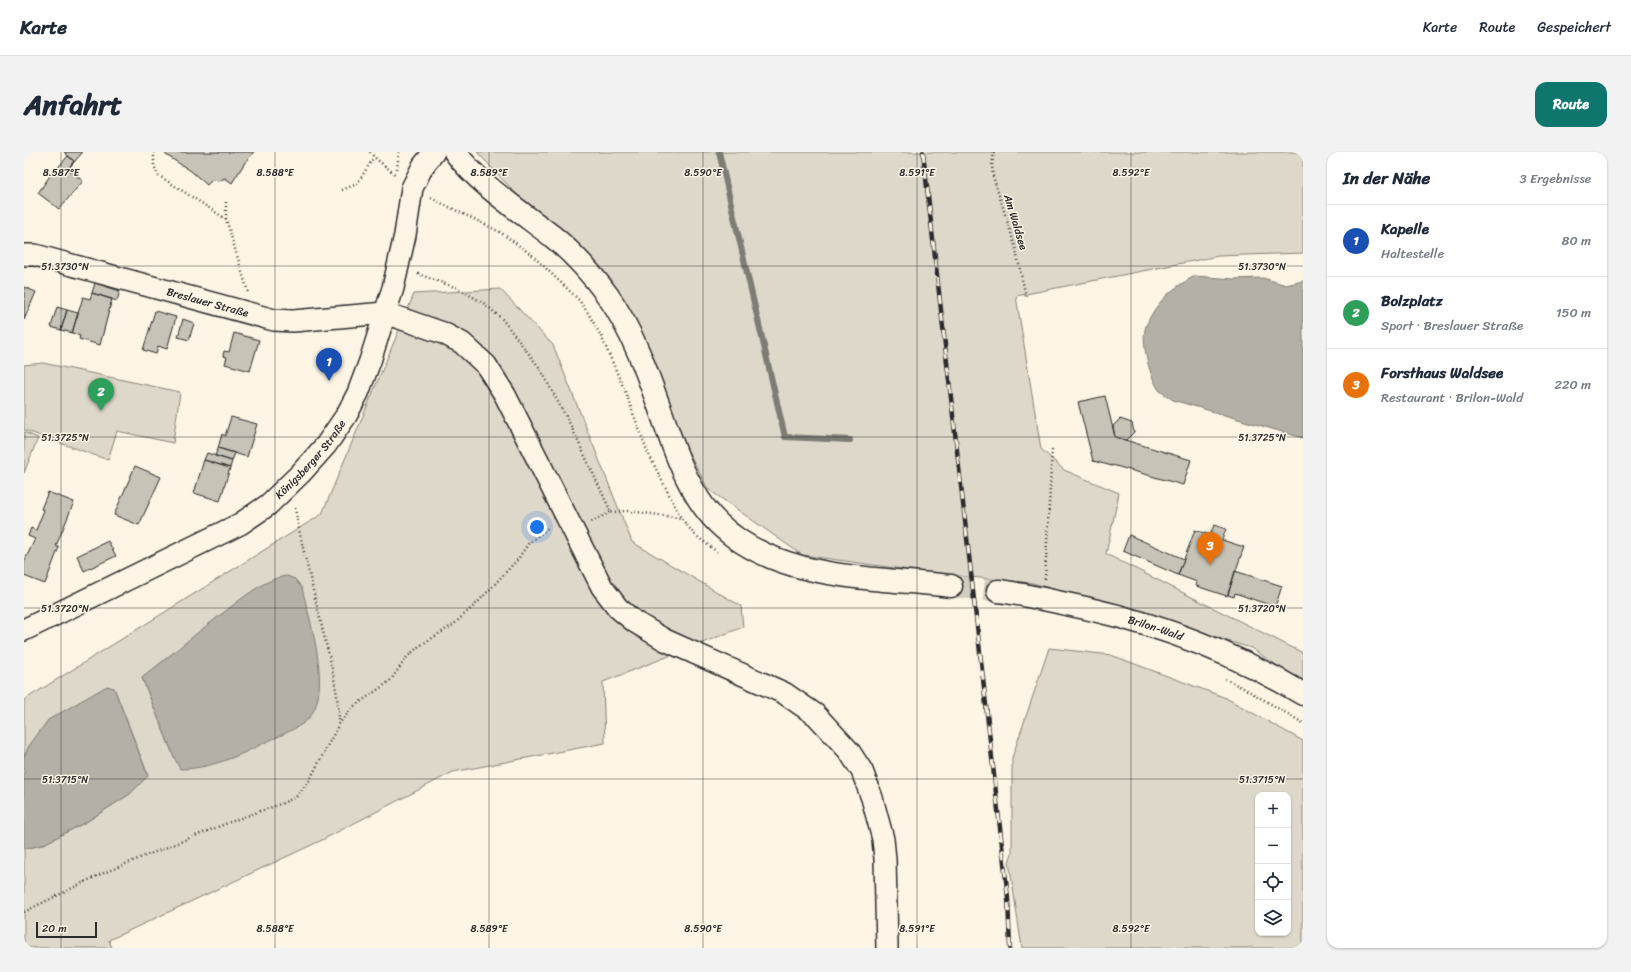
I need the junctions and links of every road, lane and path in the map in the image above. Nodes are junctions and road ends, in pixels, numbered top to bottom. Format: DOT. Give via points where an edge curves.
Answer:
graph roads {
  1 [pos="154,152"];
  2 [pos="370,152"];
  3 [pos="400,152"];
  4 [pos="434,152"];
  5 [pos="455,152"];
  6 [pos="990,152"];
  7 [pos="994,152"];
  8 [pos="374,157"];
  9 [pos="992,157"];
  10 [pos="404,182"];
  11 [pos="342,190"];
  12 [pos="226,202"];
  13 [pos="226,219"];
  14 [pos="28,251"];
  15 [pos="398,267"];
  16 [pos="1026,297"];
  17 [pos="385,313"];
  18 [pos="254,316"];
  19 [pos="1052,450"];
  20 [pos="290,484"];
  21 [pos="610,512"];
  22 [pos="681,518"];
  23 [pos="570,524"];
  24 [pos="951,586"];
  25 [pos="998,592"];
  26 [pos="1044,599"];
  27 [pos="24,630"];
  28 [pos="1220,677"];
  29 [pos="1303,694"];
  30 [pos="1303,723"];
  31 [pos="339,724"];
  32 [pos="24,912"];
  33 [pos="887,948"];
  1 -- 13 [label="path" via="154,165 158,174"];
  2 -- 8 [label="path"];
  3 -- 10 [label="path"];
  4 -- 10 [label="street, Königsberger Straße"];
  5 -- 24 [label="main road" via="472,172 576,258 599,284 632,338 672,443 695,492 705,508 730,535 774,558 824,572"];
  6 -- 9 [label="path"];
  7 -- 9 [label="path, Am Waldsee"];
  8 -- 10 [label="path"];
  8 -- 11 [label="path" via="357,184"];
  9 -- 16 [label="path, Am Waldsee" via="993,176 1015,246"];
  10 -- 15 [label="street, Königsberger Straße"];
  12 -- 13 [label="path"];
  13 -- 18 [label="path"];
  14 -- 18 [label="street, Breslauer Straße"];
  15 -- 17 [label="street, Königsberger Straße"];
  15 -- 21 [label="path" via="457,288 485,304 502,319 539,367 570,424"];
  17 -- 18 [label="street, Breslauer Straße" via="282,321"];
  17 -- 20 [label="street, Königsberger Straße" via="368,367 346,416 326,445"];
  17 -- 23 [label="street" via="443,333 462,343 486,365 505,395"];
  19 -- 26 [label="path"];
  20 -- 27 [label="street, Königsberger Straße" via="268,505 240,524"];
  20 -- 31 [label="path" via="332,669 339,708"];
  21 -- 22 [label="path"];
  21 -- 23 [label="path"];
  23 -- 31 [label="path" via="551,525 528,544 518,559 479,601 452,625 407,657 390,682 353,708"];
  23 -- 33 [label="street" via="602,587 618,608 635,622 665,640 784,693 816,715 849,750 862,771 883,839"];
  25 -- 26 [label="main road, Brilon-Wald"];
  26 -- 29 [label="main road, Brilon-Wald" via="1137,620 1180,634 1250,665"];
  28 -- 30 [label="path"];
  31 -- 32 [label="path" via="309,781 296,797 128,863"];
}
